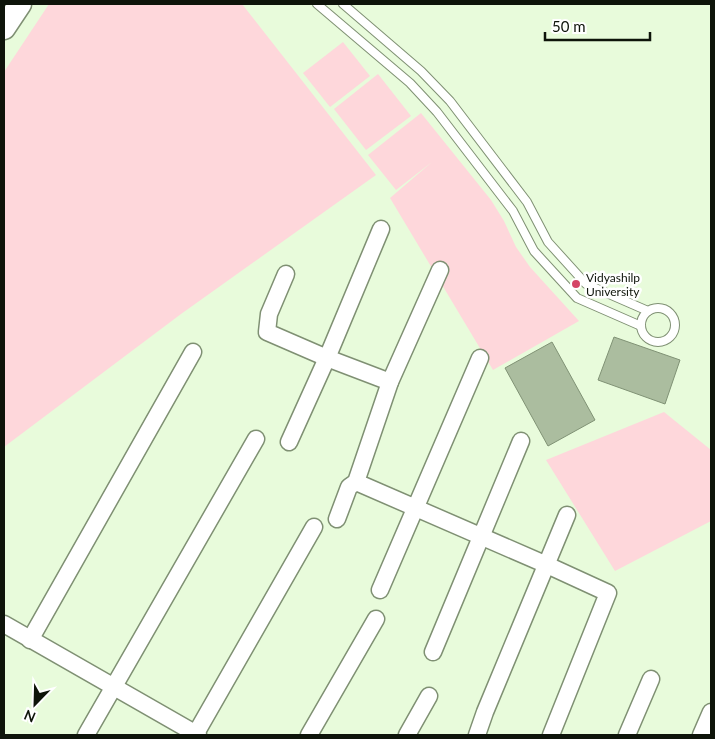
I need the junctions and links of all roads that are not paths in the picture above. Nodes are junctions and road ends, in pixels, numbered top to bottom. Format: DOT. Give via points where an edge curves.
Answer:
graph roads {
  1 [pos="20,4"];
  2 [pos="318,4"];
  3 [pos="343,4"];
  4 [pos="4,28"];
  5 [pos="381,229"];
  6 [pos="440,270"];
  7 [pos="286,274"];
  8 [pos="648,311"];
  9 [pos="641,326"];
  10 [pos="193,352"];
  11 [pos="327,358"];
  12 [pos="480,358"];
  13 [pos="390,382"];
  14 [pos="256,439"];
  15 [pos="522,441"];
  16 [pos="289,442"];
  17 [pos="356,482"];
  18 [pos="415,509"];
  19 [pos="567,515"];
  20 [pos="337,519"];
  21 [pos="314,527"];
  22 [pos="482,537"];
  23 [pos="547,565"];
  24 [pos="380,590"];
  25 [pos="376,619"];
  26 [pos="4,624"];
  27 [pos="30,640"];
  28 [pos="433,652"];
  29 [pos="651,679"];
  30 [pos="114,687"];
  31 [pos="429,696"];
  32 [pos="711,712"];
  33 [pos="86,735"];
  34 [pos="196,735"];
  35 [pos="309,735"];
  36 [pos="407,735"];
  37 [pos="477,735"];
  38 [pos="551,735"];
  39 [pos="627,735"];
  40 [pos="701,735"];
  1 -- 4 [label="main road"];
  2 -- 9 [label="lane" via="410,83 437,112 513,211 534,251 576,298"];
  3 -- 8 [label="lane" via="421,71 450,101 528,202 548,242 586,284"];
  5 -- 11 [label="street"];
  6 -- 13 [label="street"];
  7 -- 11 [label="street" via="269,314 267,332"];
  8 -- 9 [label="lane"];
  8 -- 9 [label="lane" via="659,308 670,312 676,322 673,334 669,339 657,342 646,337"];
  10 -- 27 [label="street"];
  11 -- 13 [label="street"];
  11 -- 16 [label="street"];
  12 -- 18 [label="street"];
  13 -- 17 [label="street"];
  14 -- 30 [label="street"];
  15 -- 22 [label="street"];
  17 -- 18 [label="street"];
  17 -- 20 [label="street" via="349,488"];
  18 -- 22 [label="street"];
  18 -- 24 [label="street"];
  19 -- 23 [label="street"];
  21 -- 34 [label="street"];
  22 -- 23 [label="street"];
  22 -- 28 [label="street"];
  23 -- 37 [label="street"];
  23 -- 38 [label="street" via="608,593"];
  25 -- 35 [label="street"];
  26 -- 27 [label="street"];
  27 -- 30 [label="street"];
  29 -- 39 [label="street"];
  30 -- 33 [label="street"];
  30 -- 34 [label="street"];
  31 -- 36 [label="street"];
  32 -- 40 [label="street"];
}
